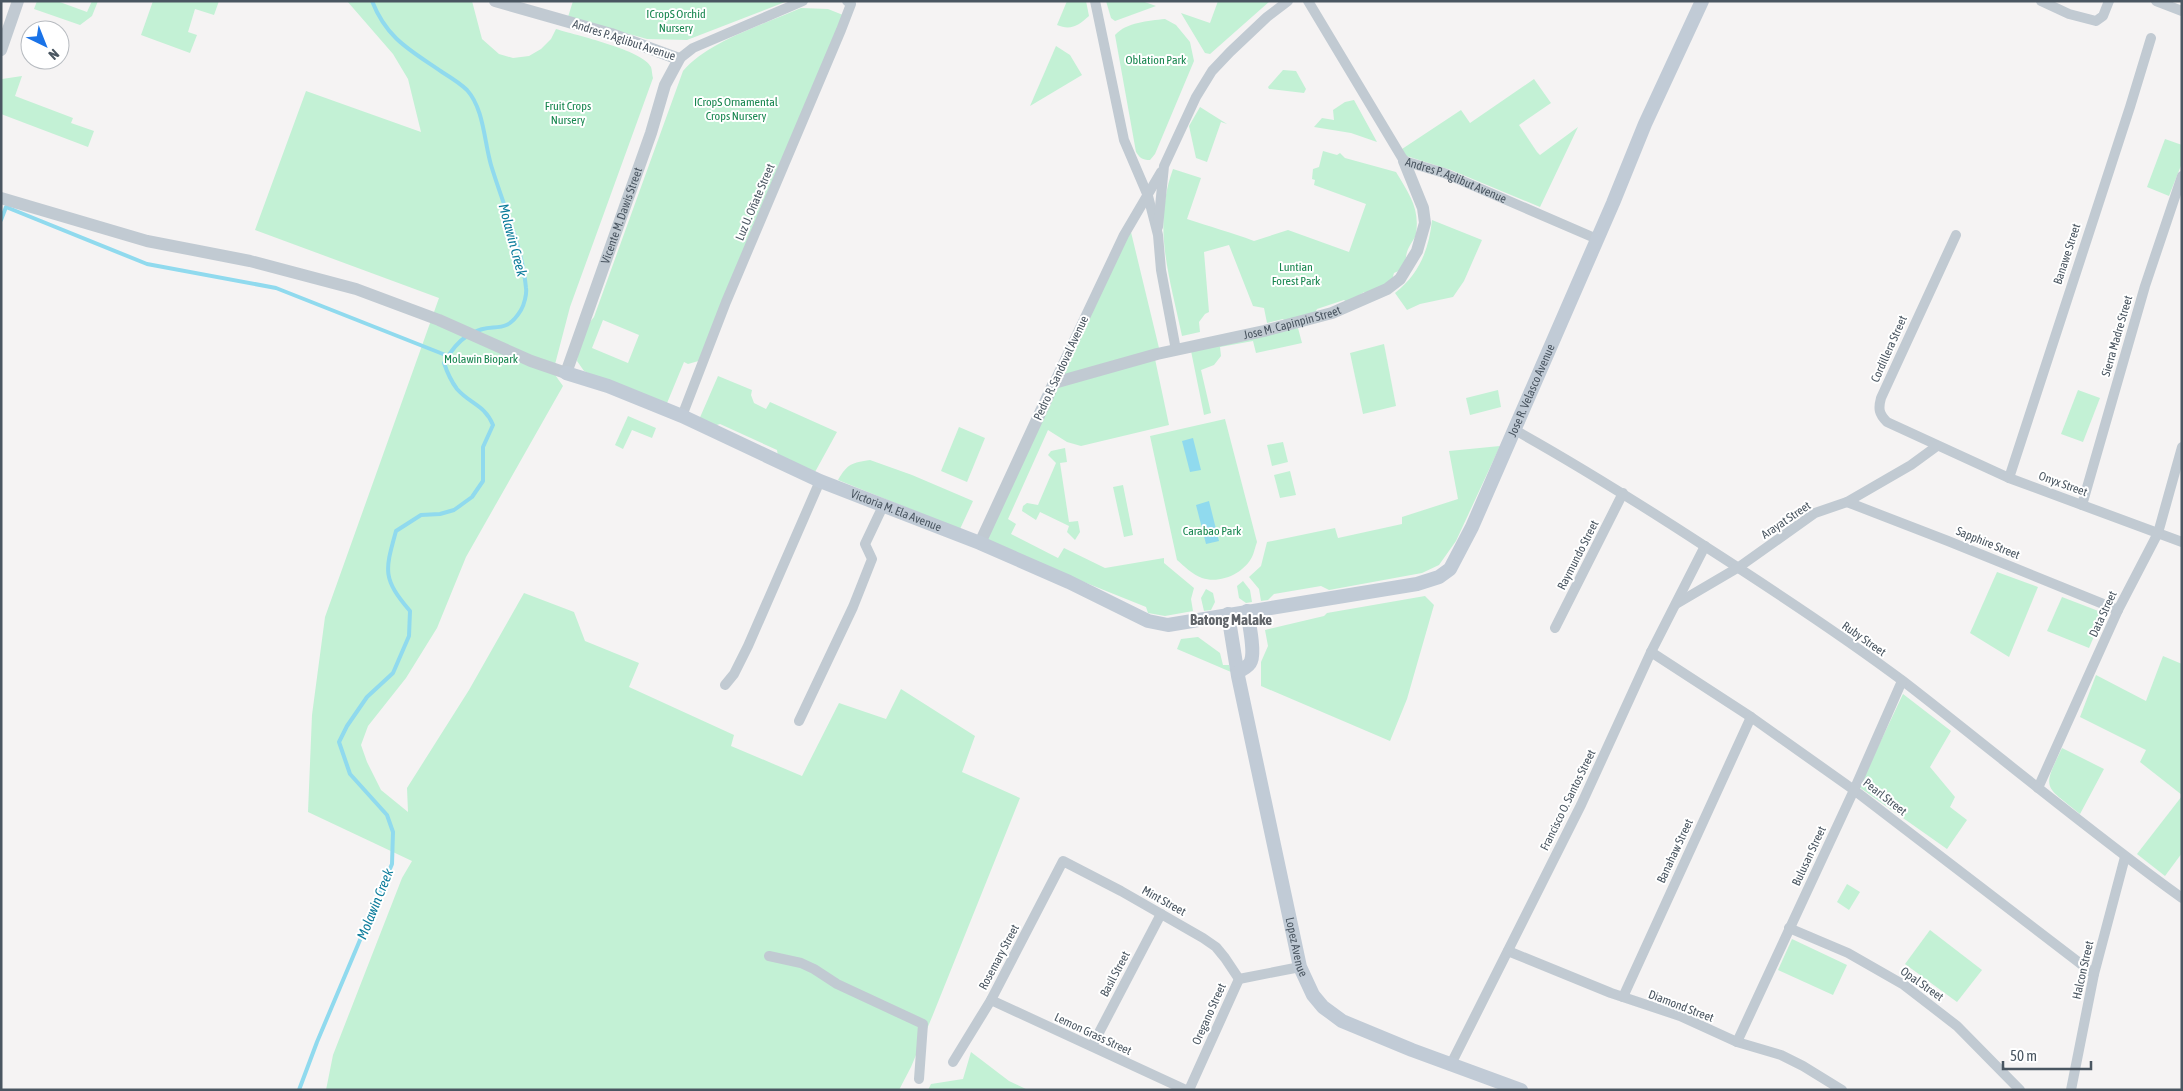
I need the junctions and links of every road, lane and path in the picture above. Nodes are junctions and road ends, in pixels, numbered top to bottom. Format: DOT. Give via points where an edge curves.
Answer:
graph roads {
  1 [pos="18,1"];
  2 [pos="495,1"];
  3 [pos="803,1"];
  4 [pos="847,1"];
  5 [pos="1095,1"];
  6 [pos="1288,1"];
  7 [pos="1308,1"];
  8 [pos="1702,1"];
  9 [pos="2041,1"];
  10 [pos="2109,1"];
  11 [pos="2156,1"];
  12 [pos="2179,7"];
  13 [pos="2151,38"];
  14 [pos="1,50"];
  15 [pos="680,60"];
  16 [pos="1404,161"];
  17 [pos="1164,166"];
  18 [pos="2182,176"];
  19 [pos="1148,196"];
  20 [pos="1,198"];
  21 [pos="1158,235"];
  22 [pos="1956,235"];
  23 [pos="1596,239"];
  24 [pos="1176,350"];
  25 [pos="566,373"];
  26 [pos="1054,383"];
  27 [pos="682,416"];
  28 [pos="1513,429"];
  29 [pos="1937,446"];
  30 [pos="2182,447"];
  31 [pos="2009,478"];
  32 [pos="820,481"];
  33 [pos="1623,493"];
  34 [pos="1847,502"];
  35 [pos="2082,505"];
  36 [pos="883,506"];
  37 [pos="2158,533"];
  38 [pos="2182,542"];
  39 [pos="980,543"];
  40 [pos="1705,546"];
  41 [pos="1739,567"];
  42 [pos="1676,604"];
  43 [pos="2118,610"];
  44 [pos="1247,611"];
  45 [pos="1228,614"];
  46 [pos="1555,628"];
  47 [pos="1651,652"];
  48 [pos="1238,672"];
  49 [pos="1902,680"];
  50 [pos="725,685"];
  51 [pos="1751,717"];
  52 [pos="799,721"];
  53 [pos="2038,788"];
  54 [pos="1854,790"];
  55 [pos="2126,857"];
  56 [pos="1063,861"];
  57 [pos="2182,898"];
  58 [pos="1161,914"];
  59 [pos="1789,928"];
  60 [pos="1508,951"];
  61 [pos="768,956"];
  62 [pos="1300,966"];
  63 [pos="2094,974"];
  64 [pos="1239,979"];
  65 [pos="1623,997"];
  66 [pos="991,1000"];
  67 [pos="1738,1042"];
  68 [pos="1092,1046"];
  69 [pos="953,1062"];
  70 [pos="1451,1064"];
  71 [pos="919,1079"];
  72 [pos="1187,1090"];
  73 [pos="1521,1090"];
  74 [pos="1842,1090"];
  75 [pos="2020,1090"];
  76 [pos="2071,1090"];
  1 -- 14 [label="street"];
  2 -- 15 [label="street, Andres P. Aglibut Avenue" via="611,34"];
  3 -- 15 [label="street, Andres P. Aglibut Avenue" via="694,48"];
  4 -- 27 [label="street, Luz U. Oñate Street" via="851,4 841,30 726,302"];
  5 -- 19 [label="street" via="1124,140"];
  6 -- 17 [label="street" via="1212,71 1196,97"];
  7 -- 16 [label="street, Andres P. Aglibut Avenue"];
  8 -- 23 [label="main road, Jose R. Velasco Avenue"];
  9 -- 10 [label="street" via="2069,14 2096,21 2103,16"];
  11 -- 12 [label="street"];
  13 -- 31 [label="street, Banawe Street"];
  15 -- 25 [label="street, Vicente M. Dawis Street" via="664,85 651,133"];
  16 -- 23 [label="street, Andres P. Aglibut Avenue" via="1444,173"];
  16 -- 24 [label="street, Jose M. Capinpin Street" via="1424,208 1425,223 1417,251 1400,279 1387,289 1332,314"];
  17 -- 19 [label="street, Pedro R. Sandoval Avenue"];
  17 -- 21 [label="street"];
  18 -- 35 [label="street, Sierra Madre Street" via="2145,286"];
  19 -- 21 [label="street"];
  19 -- 26 [label="street, Pedro R. Sandoval Avenue" via="1124,235"];
  20 -- 25 [label="street" via="147,241 250,261 356,288"];
  21 -- 24 [label="street"];
  22 -- 29 [label="street, Cordillera Street" via="1879,406 1880,415 1887,422"];
  23 -- 28 [label="main road, Jose R. Velasco Avenue"];
  24 -- 26 [label="street, Jose M. Capinpin Street"];
  25 -- 27 [label="main road, Victoria M. Ela Avenue"];
  26 -- 39 [label="street, Pedro R. Sandoval Avenue"];
  27 -- 32 [label="main road, Victoria M. Ela Avenue"];
  28 -- 33 [label="street, Ruby Street"];
  28 -- 44 [label="main road, Jose R. Velasco Avenue" via="1458,557 1439,577 1417,584"];
  29 -- 31 [label="street, Onyx Street"];
  29 -- 34 [label="street, Arayat Street"];
  30 -- 37 [label="street, Data Street"];
  31 -- 35 [label="street, Onyx Street"];
  32 -- 36 [label="main road, Victoria M. Ela Avenue"];
  32 -- 50 [label="street" via="748,646"];
  33 -- 40 [label="street, Ruby Street"];
  33 -- 46 [label="street, Raymundo Street"];
  34 -- 41 [label="street, Arayat Street" via="1815,513"];
  34 -- 43 [label="street, Sapphire Street"];
  35 -- 37 [label="street, Onyx Street"];
  36 -- 39 [label="main road, Victoria M. Ela Avenue"];
  36 -- 52 [label="street" via="865,544 872,559"];
  37 -- 38 [label="street, Onyx Street"];
  37 -- 43 [label="street, Data Street"];
  39 -- 45 [label="main road, Victoria M. Ela Avenue" via="1148,621 1168,625"];
  40 -- 41 [label="street, Ruby Street"];
  40 -- 42 [label="street, Francisco O. Santos Street"];
  41 -- 42 [label="street, Arayat Street"];
  41 -- 49 [label="street, Ruby Street"];
  42 -- 47 [label="street, Francisco O. Santos Street"];
  43 -- 53 [label="street, Data Street"];
  44 -- 45 [label="main road, Jose R. Velasco Avenue"];
  44 -- 48 [label="main road" via="1251,661"];
  45 -- 48 [label="main road, Lopez Avenue"];
  47 -- 51 [label="street, Pearl Street"];
  47 -- 60 [label="street, Francisco O. Santos Street" via="1581,805"];
  48 -- 62 [label="main road, Lopez Avenue"];
  49 -- 53 [label="street, Ruby Street"];
  49 -- 54 [label="street, Bulusan Street"];
  51 -- 54 [label="street, Pearl Street"];
  51 -- 65 [label="street, Banahaw Street"];
  53 -- 55 [label="street, Ruby Street"];
  54 -- 59 [label="street, Bulusan Street"];
  54 -- 63 [label="street, Pearl Street"];
  55 -- 57 [label="street, Ruby Street"];
  55 -- 63 [label="street, Halcon Street"];
  56 -- 58 [label="street, Mint Street"];
  56 -- 66 [label="street, Rosemary Street"];
  58 -- 64 [label="street, Mint Street" via="1216,947"];
  58 -- 68 [label="street, Basil Street"];
  59 -- 67 [label="street, Bulusan Street"];
  59 -- 75 [label="street, Opal Street" via="1848,954 1904,985 1957,1026"];
  60 -- 65 [label="street, Diamond Street"];
  60 -- 70 [label="street, Francisco O. Santos Street"];
  61 -- 71 [label="street" via="801,963 837,984 923,1024"];
  62 -- 64 [label="street, Oregano Street"];
  62 -- 70 [label="main road, Lopez Avenue" via="1313,994 1323,1007 1342,1021"];
  63 -- 76 [label="street, Halcon Street"];
  64 -- 72 [label="street, Oregano Street"];
  65 -- 67 [label="street, Diamond Street" via="1680,1016"];
  66 -- 68 [label="street, Lemon Grass Street"];
  66 -- 69 [label="street, Rosemary Street"];
  67 -- 74 [label="street, Diamond Street" via="1781,1055"];
  68 -- 72 [label="street, Lemon Grass Street"];
  70 -- 73 [label="main road, Lopez Avenue"];
}
